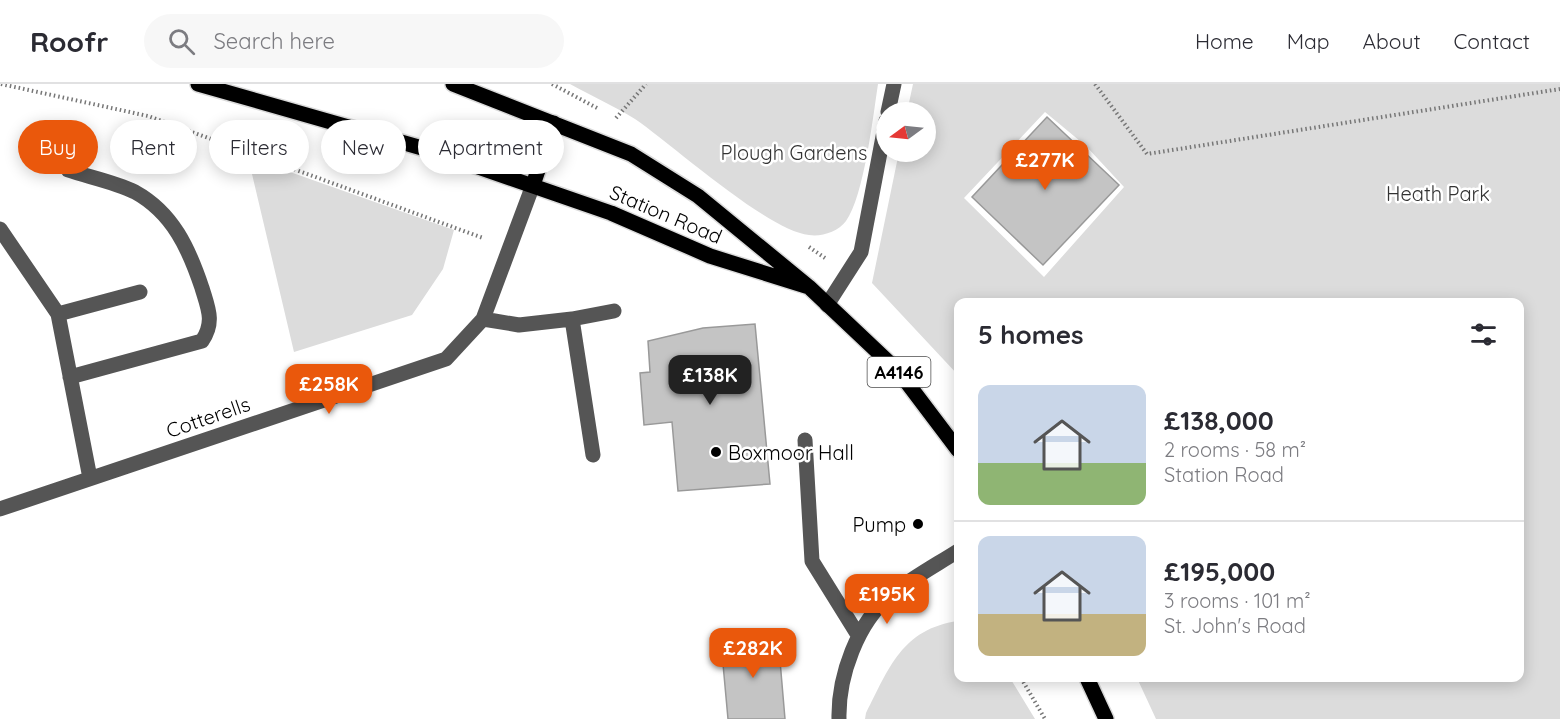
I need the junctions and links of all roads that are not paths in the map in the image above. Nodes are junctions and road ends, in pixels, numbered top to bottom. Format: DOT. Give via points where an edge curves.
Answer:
graph roads {
  1 [pos="198,84"];
  2 [pos="453,84"];
  3 [pos="894,84"];
  4 [pos="890,102"];
  5 [pos="546,120"];
  6 [pos="564,127"];
  7 [pos="878,162"];
  8 [pos="80,174"];
  9 [pos="537,174"];
  10 [pos="533,185"];
  11 [pos="0,229"];
  12 [pos="809,287"];
  13 [pos="140,292"];
  14 [pos="827,305"];
  15 [pos="614,311"];
  16 [pos="58,314"];
  17 [pos="572,319"];
  18 [pos="483,320"];
  19 [pos="70,377"];
  20 [pos="804,440"];
  21 [pos="954,445"];
  22 [pos="593,455"];
  23 [pos="90,478"];
  24 [pos="0,509"];
  25 [pos="954,554"];
  26 [pos="858,635"];
  27 [pos="1089,682"];
  28 [pos="838,719"];
  29 [pos="1106,719"];
  1 -- 10 [label="main road, Station Road / A4146" via="429,150"];
  2 -- 5 [label="main road, Station Road"];
  3 -- 4 [label="street"];
  6 -- 12 [label="main road, Station Road" via="631,154 698,196"];
  7 -- 14 [label="street" via="861,252"];
  8 -- 19 [label="street" via="135,192 171,220 191,253 211,316 209,331 202,340"];
  9 -- 10 [label="main road"];
  10 -- 12 [label="main road, Station Road / A4146" via="611,213 710,256"];
  10 -- 18 [label="street, Cotterells"];
  11 -- 16 [label="street"];
  12 -- 14 [label="main road, Station Road / A4146"];
  13 -- 16 [label="street"];
  14 -- 21 [label="main road, Station Road / A4146" via="899,372"];
  15 -- 17 [label="street"];
  16 -- 19 [label="street"];
  17 -- 18 [label="street" via="519,325"];
  17 -- 22 [label="street"];
  18 -- 23 [label="street, Cotterells" via="446,359"];
  19 -- 23 [label="street"];
  20 -- 26 [label="street" via="812,561"];
  23 -- 24 [label="street, Cotterells"];
  25 -- 26 [label="street" via="890,595"];
  26 -- 28 [label="street" via="838,694"];
  27 -- 29 [label="main road"];
}
